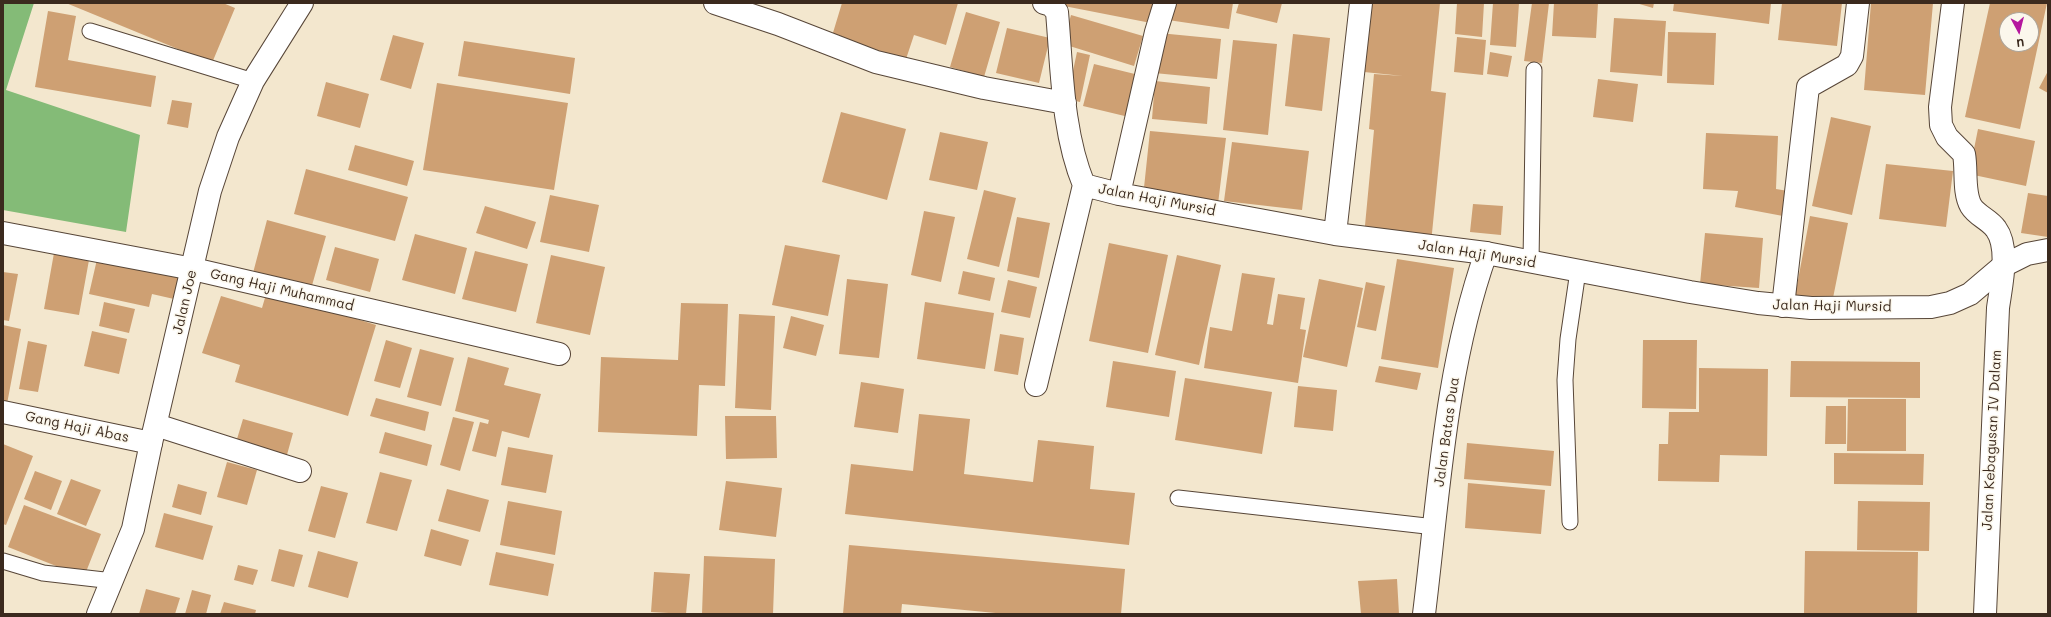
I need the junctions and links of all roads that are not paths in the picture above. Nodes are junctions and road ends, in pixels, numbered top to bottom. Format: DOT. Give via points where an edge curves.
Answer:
graph roads {
  1 [pos="302,3"];
  2 [pos="715,3"];
  3 [pos="1166,3"];
  4 [pos="1361,3"];
  5 [pos="1858,3"];
  6 [pos="1953,3"];
  7 [pos="1054,6"];
  8 [pos="90,32"];
  9 [pos="1534,70"];
  10 [pos="253,81"];
  11 [pos="1065,103"];
  12 [pos="1084,185"];
  13 [pos="1119,194"];
  14 [pos="3,234"];
  15 [pos="1335,234"];
  16 [pos="2048,250"];
  17 [pos="1486,253"];
  18 [pos="1530,262"];
  19 [pos="2003,266"];
  20 [pos="193,269"];
  21 [pos="1578,271"];
  22 [pos="1783,306"];
  23 [pos="560,354"];
  24 [pos="1036,385"];
  25 [pos="3,412"];
  26 [pos="153,434"];
  27 [pos="300,471"];
  28 [pos="1178,498"];
  29 [pos="1570,522"];
  30 [pos="1435,527"];
  31 [pos="3,561"];
  32 [pos="113,581"];
  33 [pos="98,614"];
  34 [pos="1424,614"];
  35 [pos="1985,614"];
  1 -- 10 [label="street, Jalan Joe"];
  2 -- 11 [label="street" via="876,62 984,88"];
  3 -- 13 [label="street" via="1156,32"];
  4 -- 15 [label="street"];
  5 -- 22 [label="street" via="1852,56 1847,65 1808,87"];
  6 -- 19 [label="street, Jalan Kebagusan IV Dalam" via="1940,107 1941,126 1947,137 1964,154 1968,197 1975,211 1989,220 1997,230 2001,241"];
  7 -- 11 [label="street, Jalan Haji Mursid"];
  8 -- 10 [label="lane"];
  9 -- 18 [label="lane"];
  10 -- 20 [label="street, Jalan Joe" via="228,137 212,184"];
  11 -- 12 [label="street, Jalan Haji Mursid" via="1076,164"];
  12 -- 13 [label="street, Jalan Haji Mursid"];
  12 -- 24 [label="street"];
  13 -- 15 [label="street, Jalan Haji Mursid"];
  14 -- 20 [label="street, Gang Haji Muhammad"];
  15 -- 17 [label="street, Jalan Haji Mursid"];
  16 -- 19 [label="street, Jalan Haji Mursid" via="2026,254"];
  17 -- 18 [label="street, Jalan Haji Mursid"];
  17 -- 30 [label="street, Jalan Batas Dua" via="1471,299 1450,401"];
  18 -- 21 [label="street, Jalan Haji Mursid"];
  19 -- 22 [label="street, Jalan Haji Mursid" via="1970,294 1931,307"];
  19 -- 35 [label="street, Jalan Kebagusan IV Dalam" via="1998,308"];
  20 -- 23 [label="street, Gang Haji Muhammad"];
  20 -- 26 [label="street, Jalan Joe"];
  21 -- 22 [label="street, Jalan Haji Mursid"];
  21 -- 29 [label="lane" via="1565,380"];
  25 -- 26 [label="street, Gang Haji Abas"];
  26 -- 27 [label="street, Gang Haji Abas"];
  26 -- 32 [label="street, Jalan Joe" via="133,529"];
  28 -- 30 [label="lane"];
  30 -- 34 [label="street, Jalan Batas Dua"];
  31 -- 32 [label="lane" via="43,573"];
  32 -- 33 [label="street, Jalan Joe"];
}
